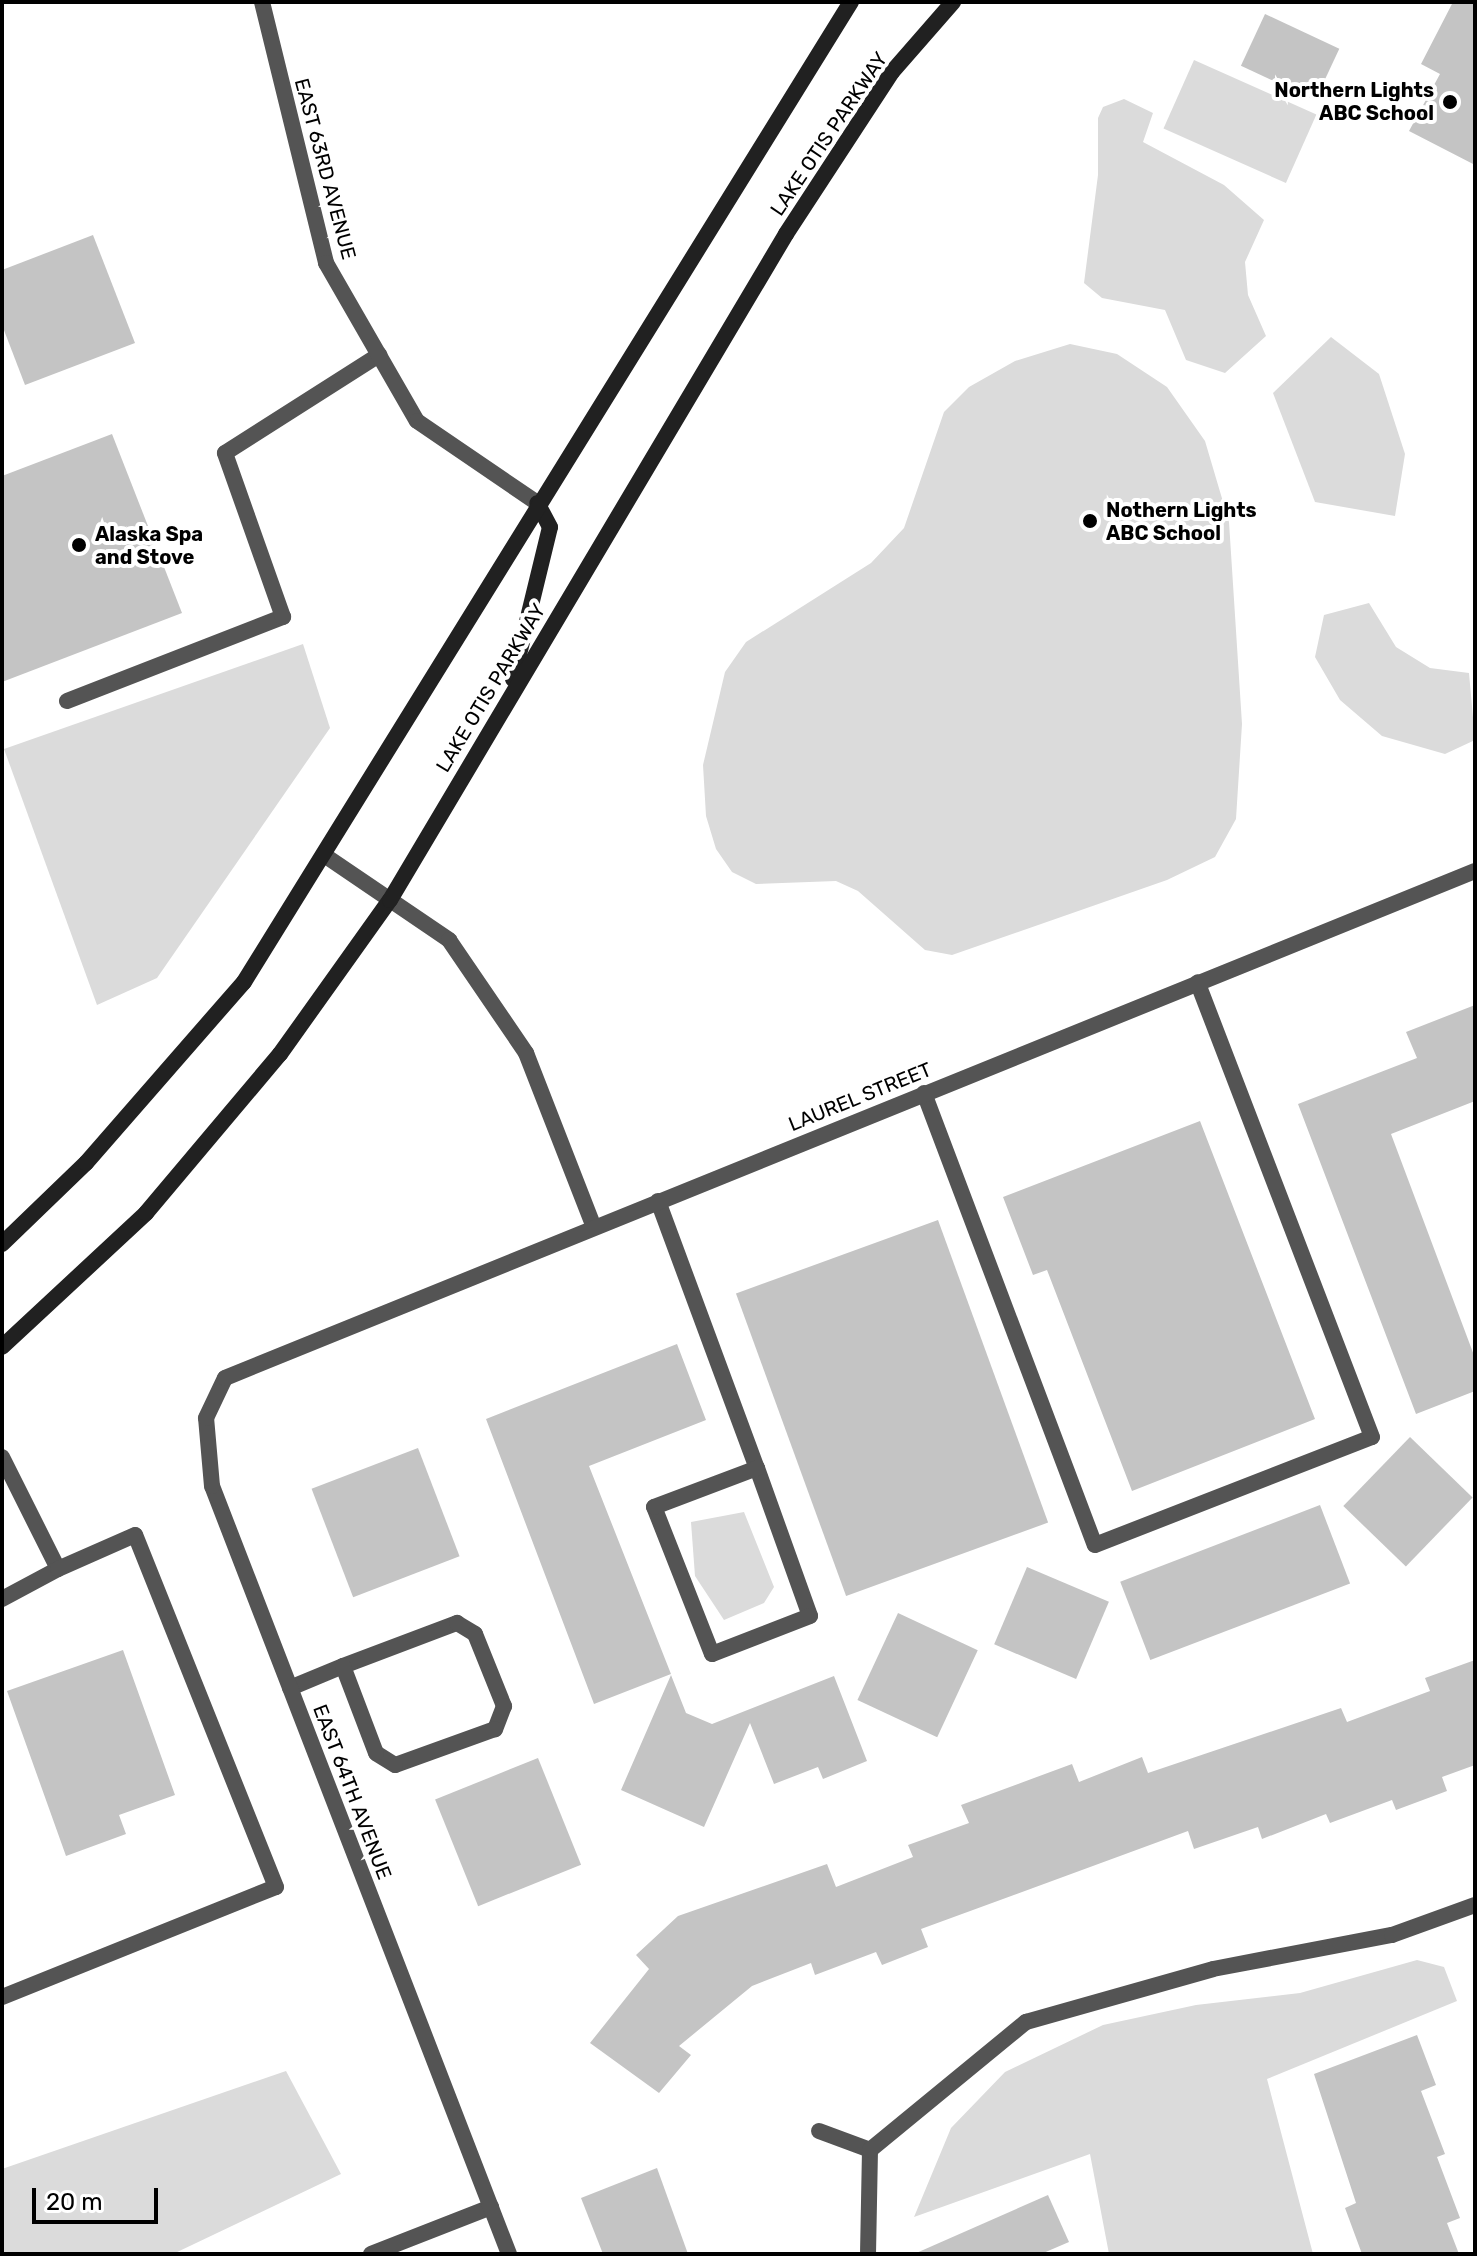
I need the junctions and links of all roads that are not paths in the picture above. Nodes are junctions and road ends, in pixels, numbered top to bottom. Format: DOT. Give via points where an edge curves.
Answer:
graph roads {
  1 [pos="262,2"];
  2 [pos="851,2"];
  3 [pos="953,2"];
  4 [pos="379,355"];
  5 [pos="537,503"];
  6 [pos="509,696"];
  7 [pos="67,701"];
  8 [pos="327,857"];
  9 [pos="1475,871"];
  10 [pos="390,900"];
  11 [pos="1197,982"];
  12 [pos="924,1093"];
  13 [pos="658,1201"];
  14 [pos="593,1225"];
  15 [pos="2,1244"];
  16 [pos="2,1347"];
  17 [pos="262,1362"];
  18 [pos="2,1457"];
  19 [pos="757,1468"];
  20 [pos="58,1569"];
  21 [pos="2,1599"];
  22 [pos="343,1666"];
  23 [pos="290,1688"];
  24 [pos="1475,1907"];
  25 [pos="2,1997"];
  26 [pos="819,2131"];
  27 [pos="870,2150"];
  28 [pos="491,2207"];
  29 [pos="371,2254"];
  30 [pos="509,2254"];
  31 [pos="868,2254"];
  1 -- 4 [label="street, EAST 63RD AVENUE" via="326,263"];
  2 -- 5 [label="main road"];
  3 -- 6 [label="main road, LAKE OTIS PARKWAY" via="892,72 786,234"];
  4 -- 5 [label="street, EAST 63RD AVENUE" via="417,421"];
  4 -- 7 [label="street" via="225,453 283,617"];
  5 -- 6 [label="main road" via="550,527 543,576"];
  5 -- 8 [label="main road"];
  6 -- 10 [label="main road, LAKE OTIS PARKWAY"];
  8 -- 10 [label="street"];
  8 -- 15 [label="main road" via="244,982 86,1163"];
  9 -- 11 [label="street, LAUREL STREET"];
  10 -- 14 [label="street" via="449,940 526,1053"];
  10 -- 16 [label="main road, LAKE OTIS PARKWAY" via="280,1054 146,1213"];
  11 -- 12 [label="street, LAUREL STREET"];
  11 -- 12 [label="street" via="1372,1437 1095,1545"];
  12 -- 13 [label="street, LAUREL STREET"];
  13 -- 14 [label="street, LAUREL STREET"];
  13 -- 19 [label="street"];
  14 -- 17 [label="street, LAUREL STREET"];
  17 -- 23 [label="street, EAST 64TH AVENUE" via="225,1378 206,1418 212,1486"];
  18 -- 20 [label="street"];
  19 -- 19 [label="street" via="810,1616 712,1654 654,1507"];
  20 -- 21 [label="street"];
  20 -- 25 [label="street" via="135,1535 276,1887"];
  22 -- 22 [label="street" via="457,1623 475,1634 504,1706 495,1729 395,1765 376,1753"];
  22 -- 23 [label="street"];
  23 -- 28 [label="street, EAST 64TH AVENUE"];
  24 -- 27 [label="street" via="1392,1935 1213,1969 1026,2022"];
  26 -- 27 [label="street"];
  27 -- 31 [label="street"];
  28 -- 29 [label="street"];
  28 -- 30 [label="street, EAST 64TH AVENUE"];
}
